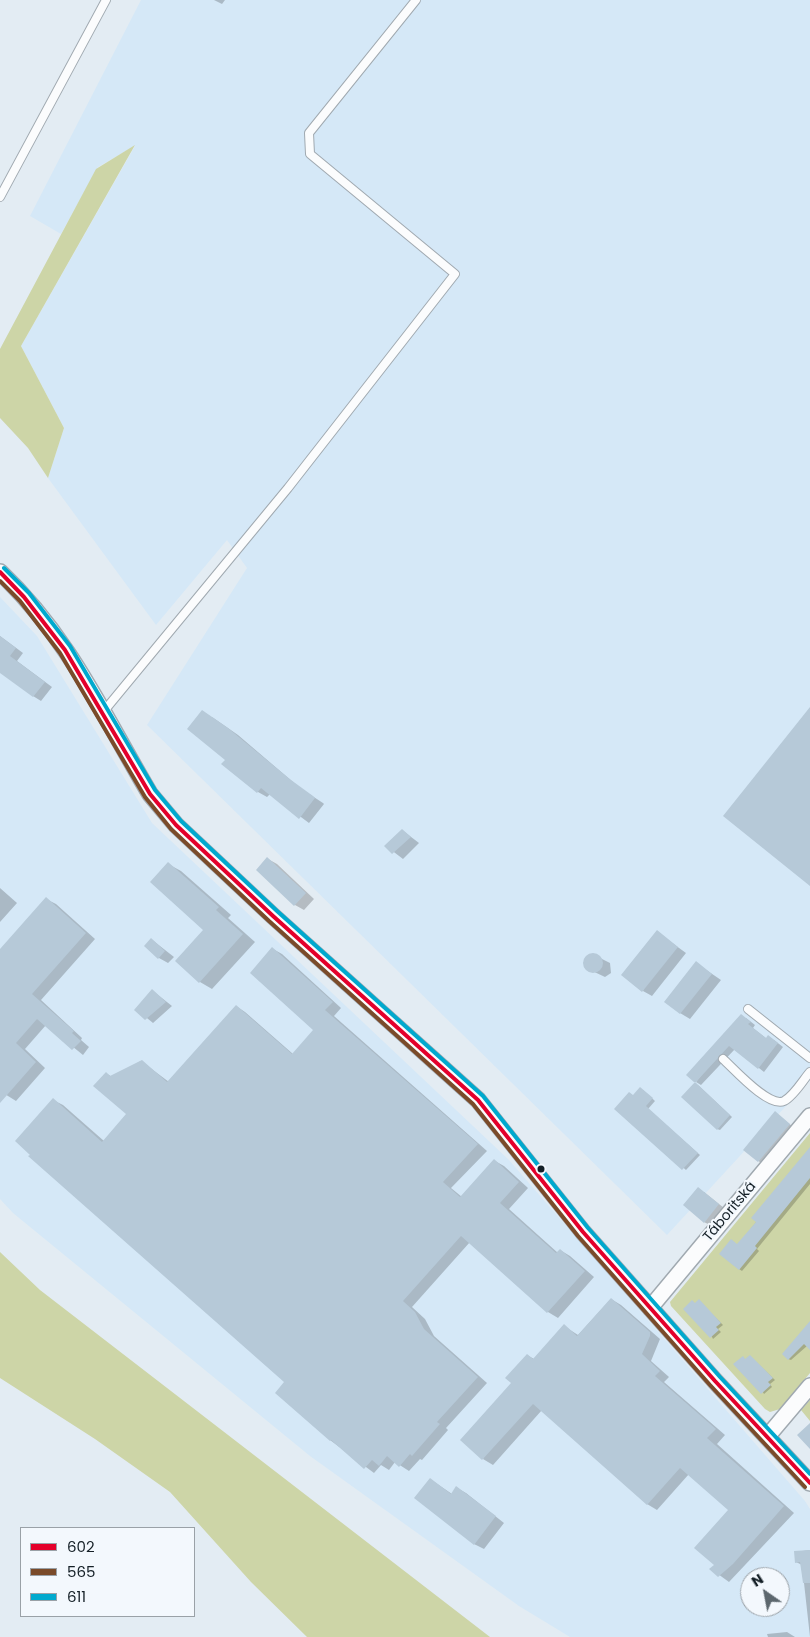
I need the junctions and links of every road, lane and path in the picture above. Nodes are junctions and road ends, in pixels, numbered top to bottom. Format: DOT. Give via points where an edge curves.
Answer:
graph roads {
  1 [pos="106,0"];
  2 [pos="416,0"];
  3 [pos="0,197"];
  4 [pos="0,572"];
  5 [pos="104,711"];
  6 [pos="748,1009"];
  7 [pos="810,1058"];
  8 [pos="723,1059"];
  9 [pos="810,1072"];
  10 [pos="810,1116"];
  11 [pos="650,1308"];
  12 [pos="810,1386"];
  13 [pos="767,1437"];
  14 [pos="810,1483"];
  1 -- 3 [label="lane"];
  2 -- 5 [label="lane" via="309,132 310,154 455,274 288,488"];
  4 -- 5 [label="street" via="48,623"];
  5 -- 11 [label="street" via="150,794 166,815 478,1100 583,1232"];
  6 -- 7 [label="lane"];
  8 -- 9 [label="lane" via="767,1099 776,1103 786,1100"];
  10 -- 11 [label="street, Táboritská"];
  11 -- 13 [label="street"];
  12 -- 13 [label="street"];
  13 -- 14 [label="street"];
}
